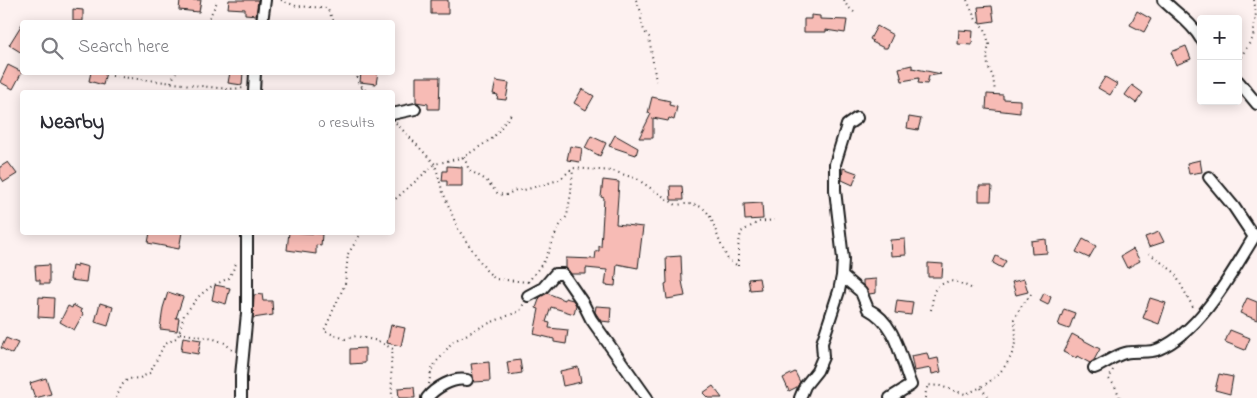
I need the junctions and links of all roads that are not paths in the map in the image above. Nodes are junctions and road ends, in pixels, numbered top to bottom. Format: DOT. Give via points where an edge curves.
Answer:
graph roads {
  1 [pos="265,0"];
  2 [pos="1163,0"];
  3 [pos="262,20"];
  4 [pos="1197,32"];
  5 [pos="255,75"];
  6 [pos="1242,86"];
  7 [pos="253,90"];
  8 [pos="1257,104"];
  9 [pos="415,109"];
  10 [pos="395,113"];
  11 [pos="857,118"];
  12 [pos="1209,177"];
  13 [pos="247,235"];
  14 [pos="1255,236"];
  15 [pos="842,276"];
  16 [pos="528,296"];
  17 [pos="1094,368"];
  18 [pos="466,380"];
  19 [pos="428,393"];
  20 [pos="241,398"];
  21 [pos="647,398"];
  22 [pos="800,398"];
  23 [pos="890,398"];
  1 -- 3 [label="street"];
  2 -- 4 [label="street"];
  5 -- 7 [label="street"];
  6 -- 8 [label="street"];
  9 -- 10 [label="street"];
  11 -- 15 [label="street" via="847,126 835,164"];
  12 -- 14 [label="street"];
  13 -- 20 [label="street" via="247,313"];
  14 -- 17 [label="street" via="1233,271 1181,337 1158,350 1125,353"];
  15 -- 22 [label="street" via="822,343 823,357"];
  15 -- 23 [label="street" via="861,292 868,309 877,314 896,338 911,385"];
  16 -- 21 [label="street" via="543,288 555,274 563,274"];
  18 -- 19 [label="street" via="460,379"];
}
